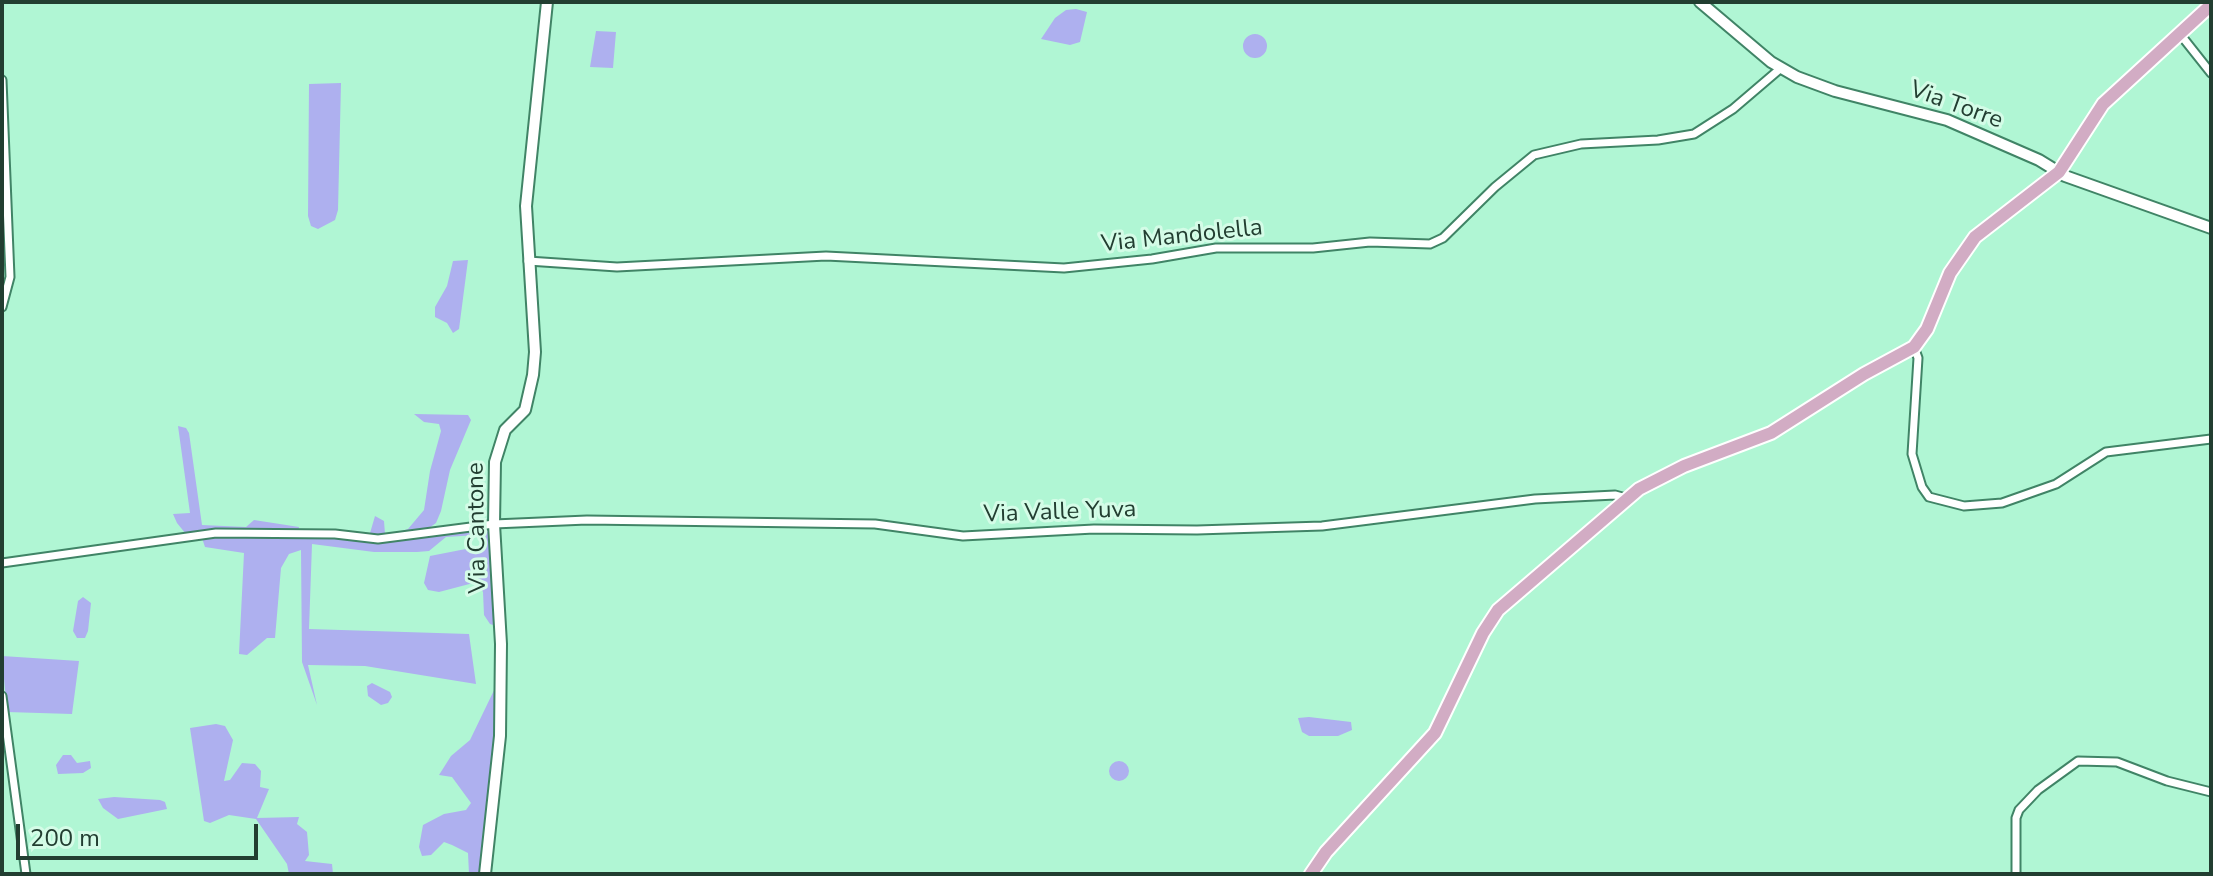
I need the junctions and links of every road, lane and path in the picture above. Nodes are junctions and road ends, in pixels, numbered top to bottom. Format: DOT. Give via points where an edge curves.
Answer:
graph roads {
  1 [pos="547,2"];
  2 [pos="1700,2"];
  3 [pos="2211,5"];
  4 [pos="2180,34"];
  5 [pos="1781,68"];
  6 [pos="2211,73"];
  7 [pos="2,80"];
  8 [pos="2059,172"];
  9 [pos="2211,228"];
  10 [pos="528,261"];
  11 [pos="2,307"];
  12 [pos="1914,347"];
  13 [pos="2211,439"];
  14 [pos="1626,498"];
  15 [pos="494,524"];
  16 [pos="2,563"];
  17 [pos="2,696"];
  18 [pos="2211,792"];
  19 [pos="26,874"];
  20 [pos="485,874"];
  21 [pos="1311,874"];
  22 [pos="2016,874"];
  1 -- 10 [label="main road, Via Cantone" via="526,206"];
  2 -- 5 [label="main road, Via Torre"];
  3 -- 4 [label="main road"];
  4 -- 6 [label="street"];
  4 -- 8 [label="main road" via="2103,104"];
  5 -- 8 [label="main road, Via Torre" via="1835,91 1947,120"];
  5 -- 10 [label="street, Via Mandolella" via="1694,134 1570,146 1534,155 1430,244 1216,248 1064,268 826,256 617,267"];
  7 -- 11 [label="street" via="10,277"];
  8 -- 9 [label="main road, Via Torre"];
  8 -- 12 [label="main road" via="1993,221 1966,249"];
  10 -- 15 [label="main road, Via Cantone" via="533,375 525,410 505,430 497,449"];
  12 -- 13 [label="street" via="1918,358 1912,454 1929,497 1964,506 2002,503 2056,484 2106,452"];
  12 -- 14 [label="main road" via="1771,433 1666,474"];
  14 -- 15 [label="street, Via Valle Yuva" via="1535,499 1322,526 963,536 875,524"];
  14 -- 21 [label="main road" via="1498,610 1435,733"];
  15 -- 16 [label="street, Via Valle Yuva" via="378,539 216,533"];
  15 -- 20 [label="main road, Via Cantone" via="500,736"];
  17 -- 19 [label="street"];
  18 -- 22 [label="street" via="2117,762 2078,761 2019,810"];
}
